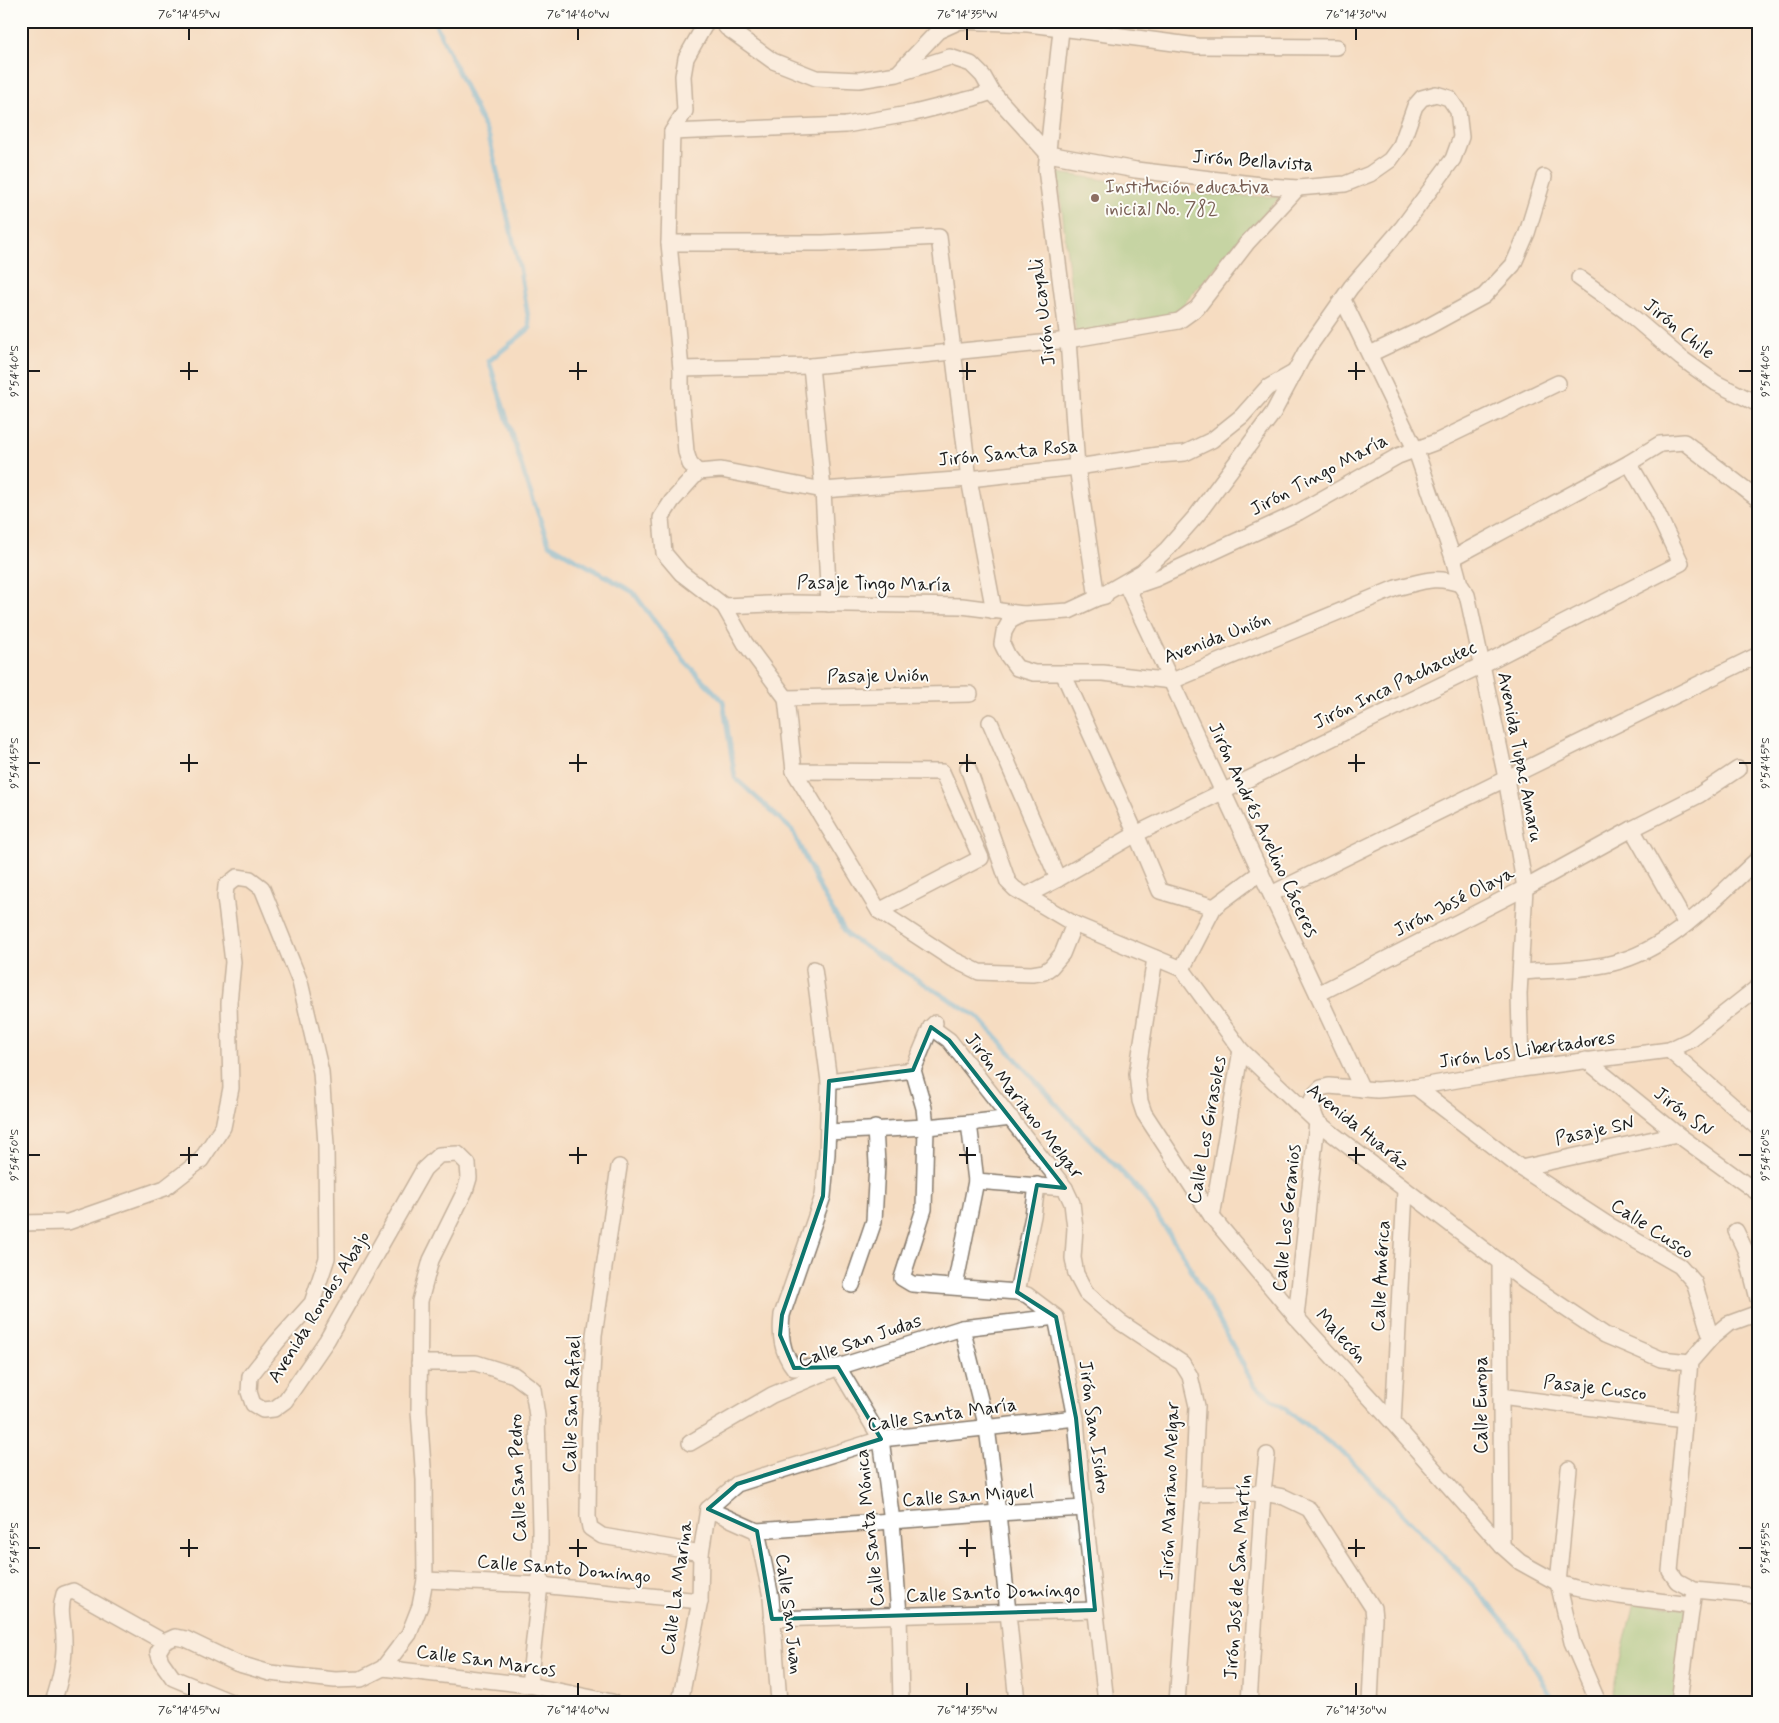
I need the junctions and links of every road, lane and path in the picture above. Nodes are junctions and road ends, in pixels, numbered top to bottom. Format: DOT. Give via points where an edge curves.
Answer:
graph roads {
  1 [pos="707,21"];
  2 [pos="721,21"];
  3 [pos="1061,24"];
  4 [pos="1337,47"];
  5 [pos="897,74"];
  6 [pos="992,92"];
  7 [pos="672,132"];
  8 [pos="1048,154"];
  9 [pos="1544,177"];
  10 [pos="1298,188"];
  11 [pos="669,243"];
  12 [pos="1579,278"];
  13 [pos="1343,300"];
  14 [pos="1068,340"];
  15 [pos="953,351"];
  16 [pos="1370,354"];
  17 [pos="811,366"];
  18 [pos="681,369"];
  19 [pos="1295,372"];
  20 [pos="1558,383"];
  21 [pos="1758,404"];
  22 [pos="1416,451"];
  23 [pos="1629,463"];
  24 [pos="1078,466"];
  25 [pos="698,472"];
  26 [pos="969,479"];
  27 [pos="823,490"];
  28 [pos="1758,499"];
  29 [pos="1453,558"];
  30 [pos="1460,584"];
  31 [pos="1128,588"];
  32 [pos="1097,598"];
  33 [pos="829,604"];
  34 [pos="724,606"];
  35 [pos="994,611"];
  36 [pos="1023,614"];
  37 [pos="1758,655"];
  38 [pos="1482,665"];
  39 [pos="1064,673"];
  40 [pos="1172,681"];
  41 [pos="970,694"];
  42 [pos="786,698"];
  43 [pos="990,722"];
  44 [pos="968,768"];
  45 [pos="1738,769"];
  46 [pos="794,771"];
  47 [pos="1506,778"];
  48 [pos="1223,792"];
  49 [pos="1632,829"];
  50 [pos="1136,834"];
  51 [pos="1758,859"];
  52 [pos="1261,872"];
  53 [pos="1058,879"];
  54 [pos="1524,888"];
  55 [pos="1271,894"];
  56 [pos="1026,895"];
  57 [pos="1214,907"];
  58 [pos="879,911"];
  59 [pos="1074,924"];
  60 [pos="1686,924"];
  61 [pos="1154,958"];
  62 [pos="1182,968"];
  63 [pos="814,969"];
  64 [pos="1522,972"];
  65 [pos="1758,987"];
  66 [pos="1318,994"];
  67 [pos="1241,1050"];
  68 [pos="1669,1050"];
  69 [pos="1586,1060"];
  70 [pos="1521,1068"];
  71 [pos="913,1070"];
  72 [pos="829,1081"];
  73 [pos="1416,1087"];
  74 [pos="1362,1089"];
  75 [pos="1010,1118"];
  76 [pos="1317,1122"];
  77 [pos="969,1123"];
  78 [pos="1756,1123"];
  79 [pos="926,1127"];
  80 [pos="875,1128"];
  81 [pos="828,1132"];
  82 [pos="1677,1134"];
  83 [pos="619,1167"];
  84 [pos="1522,1168"];
  85 [pos="976,1181"];
  86 [pos="1037,1186"];
  87 [pos="1065,1188"];
  88 [pos="1405,1190"];
  89 [pos="1758,1193"];
  90 [pos="1212,1217"];
  91 [pos="21,1223"];
  92 [pos="1736,1231"];
  93 [pos="1500,1264"];
  94 [pos="852,1285"];
  95 [pos="955,1286"];
  96 [pos="1017,1292"];
  97 [pos="1758,1299"];
  98 [pos="1758,1313"];
  99 [pos="1056,1316"];
  100 [pos="1296,1317"];
  101 [pos="962,1328"];
  102 [pos="1711,1338"];
  103 [pos="1690,1362"];
  104 [pos="419,1364"];
  105 [pos="838,1367"];
  106 [pos="1501,1396"];
  107 [pos="1076,1418"];
  108 [pos="1684,1420"];
  109 [pos="1393,1423"];
  110 [pos="987,1428"];
  111 [pos="881,1439"];
  112 [pos="690,1443"];
  113 [pos="1267,1455"];
  114 [pos="1569,1469"];
  115 [pos="1263,1492"];
  116 [pos="1193,1494"];
  117 [pos="1085,1508"];
  118 [pos="708,1509"];
  119 [pos="998,1513"];
  120 [pos="892,1521"];
  121 [pos="757,1531"];
  122 [pos="1502,1546"];
  123 [pos="701,1553"];
  124 [pos="425,1580"];
  125 [pos="1558,1583"];
  126 [pos="540,1585"];
  127 [pos="1758,1596"];
  128 [pos="1692,1598"];
  129 [pos="700,1601"];
  130 [pos="1095,1610"];
  131 [pos="1008,1613"];
  132 [pos="899,1615"];
  133 [pos="772,1619"];
  134 [pos="164,1642"];
  135 [pos="383,1668"];
  136 [pos="529,1685"];
  137 [pos="53,1702"];
  138 [pos="231,1702"];
  139 [pos="612,1702"];
  140 [pos="680,1702"];
  141 [pos="779,1702"];
  142 [pos="901,1702"];
  143 [pos="1017,1702"];
  144 [pos="1106,1702"];
  145 [pos="1177,1702"];
  146 [pos="1249,1702"];
  147 [pos="1254,1702"];
  148 [pos="1370,1702"];
  149 [pos="1598,1702"];
  150 [pos="1679,1702"];
  1 -- 7 [label="street" via="686,58 683,76 685,111"];
  2 -- 5 [label="street" via="773,61 816,78 859,80"];
  3 -- 4 [label="street" via="1197,46"];
  3 -- 5 [label="street" via="960,21 938,31"];
  3 -- 8 [label="street, Jirón Ucayali"];
  5 -- 6 [label="street" via="950,57 971,64"];
  6 -- 7 [label="street" via="914,113 846,125"];
  6 -- 8 [label="street"];
  7 -- 11 [label="street"];
  8 -- 10 [label="street, Jirón Bellavista" via="1209,180"];
  8 -- 14 [label="street, Jirón Ucayali" via="1048,191"];
  9 -- 16 [label="street" via="1527,233 1513,265 1484,296"];
  10 -- 13 [label="street, Jirón Bellavista" via="1345,184 1370,174 1390,160 1401,145 1415,106 1422,98 1436,94 1449,98 1458,111 1461,137 1453,159"];
  10 -- 14 [label="street" via="1247,243 1197,308 1179,321"];
  11 -- 15 [label="street" via="823,243 939,237"];
  11 -- 18 [label="street"];
  12 -- 21 [label="street, Jirón Chile" via="1716,384"];
  13 -- 16 [label="street, Avenida Tupac Amaru"];
  13 -- 19 [label="street, Jirón Bellavista"];
  14 -- 15 [label="street"];
  14 -- 24 [label="street, Jirón Ucayali"];
  15 -- 17 [label="street"];
  15 -- 26 [label="street"];
  16 -- 22 [label="street, Avenida Tupac Amaru"];
  17 -- 18 [label="street"];
  17 -- 27 [label="street"];
  18 -- 25 [label="street" via="686,452 690,464"];
  19 -- 24 [label="street, Jirón Santa Rosa" via="1267,388 1242,416 1212,440 1185,453"];
  19 -- 32 [label="street, Jirón Bellavista" via="1273,413 1197,515 1142,572"];
  20 -- 22 [label="street, Jirón Tingo María"];
  22 -- 29 [label="street, Avenida Tupac Amaru"];
  22 -- 31 [label="street, Jirón Tingo María" via="1398,456 1299,512 1155,579"];
  23 -- 28 [label="street" via="1660,444 1684,442"];
  23 -- 29 [label="street"];
  23 -- 38 [label="street, Jirón Inca Pachacutec" via="1681,563"];
  24 -- 26 [label="street, Jirón Santa Rosa"];
  24 -- 32 [label="street, Jirón Ucayali"];
  25 -- 27 [label="street, Jirón Santa Rosa" via="721,470"];
  25 -- 34 [label="street" via="661,518 664,553 681,573"];
  26 -- 27 [label="street, Jirón Santa Rosa"];
  26 -- 35 [label="street"];
  27 -- 33 [label="street"];
  29 -- 30 [label="street, Avenida Tupac Amaru"];
  30 -- 38 [label="street, Avenida Tupac Amaru" via="1467,595"];
  30 -- 40 [label="street, Avenida Unión" via="1434,578 1396,588"];
  31 -- 32 [label="street, Jirón Tingo María"];
  31 -- 40 [label="street, Jirón Andrés Avelino Cáceres"];
  32 -- 36 [label="street, Jirón Bellavista" via="1069,611"];
  33 -- 34 [label="street, Pasaje Tingo María"];
  33 -- 35 [label="street, Pasaje Tingo María" via="962,606"];
  34 -- 42 [label="street" via="745,643"];
  35 -- 36 [label="street, Pasaje Tingo María"];
  36 -- 39 [label="street, Avenida Unión" via="1010,621 1004,632 1002,644 1008,656 1017,668 1034,673"];
  37 -- 47 [label="street"];
  38 -- 47 [label="street, Avenida Tupac Amaru"];
  38 -- 48 [label="street, Jirón Inca Pachacutec"];
  39 -- 40 [label="street, Avenida Unión" via="1103,673"];
  39 -- 50 [label="street"];
  40 -- 48 [label="street, Jirón Andrés Avelino Cáceres"];
  41 -- 42 [label="street, Pasaje Unión"];
  42 -- 46 [label="street"];
  43 -- 53 [label="street"];
  44 -- 56 [label="street" via="1008,882"];
  45 -- 49 [label="street, Jirón José Olaya" via="1699,795"];
  46 -- 58 [label="street"];
  46 -- 58 [label="street" via="942,772 981,858"];
  47 -- 54 [label="street, Avenida Tupac Amaru"];
  47 -- 55 [label="street"];
  48 -- 50 [label="street, Jirón Inca Pachacutec"];
  48 -- 52 [label="street, Jirón Andrés Avelino Cáceres"];
  49 -- 54 [label="street, Jirón José Olaya"];
  49 -- 60 [label="street"];
  50 -- 53 [label="street, Jirón Inca Pachacutec"];
  50 -- 57 [label="street" via="1160,891"];
  51 -- 60 [label="street"];
  52 -- 55 [label="street, Jirón Andrés Avelino Cáceres"];
  52 -- 57 [label="street"];
  53 -- 56 [label="street, Jirón Inca Pachacutec"];
  54 -- 64 [label="street, Avenida Tupac Amaru"];
  54 -- 66 [label="street, Jirón José Olaya"];
  55 -- 66 [label="street, Jirón Andrés Avelino Cáceres"];
  56 -- 59 [label="street"];
  57 -- 62 [label="street"];
  58 -- 59 [label="street" via="952,960 979,972 1044,972 1062,954"];
  59 -- 61 [label="street"];
  60 -- 64 [label="street" via="1646,951 1613,963"];
  61 -- 62 [label="street"];
  61 -- 90 [label="street, Malecón" via="1137,1074 1140,1101 1144,1113"];
  62 -- 67 [label="street, Avenida Huaráz"];
  63 -- 72 [label="street"];
  64 -- 70 [label="street, Avenida Tupac Amaru"];
  65 -- 68 [label="street, Jirón Los Libertadores" via="1692,1039"];
  66 -- 74 [label="street, Jirón Andrés Avelino Cáceres"];
  67 -- 76 [label="street, Avenida Huaráz"];
  67 -- 90 [label="street, Calle Los Girasoles"];
  68 -- 69 [label="street, Jirón Los Libertadores"];
  68 -- 78 [label="street"];
  69 -- 70 [label="street, Jirón Los Libertadores"];
  69 -- 82 [label="street, Jirón SN"];
  70 -- 73 [label="street, Jirón Los Libertadores"];
  71 -- 72 [label="street"];
  71 -- 75 [label="street, Jirón Mariano Melgar" via="933,1025 949,1040"];
  71 -- 79 [label="street"];
  72 -- 81 [label="street"];
  73 -- 74 [label="street, Jirón Los Libertadores"];
  73 -- 84 [label="street, Calle Cusco"];
  74 -- 76 [label="street, Jirón Los Libertadores" via="1321,1088 1311,1106"];
  75 -- 77 [label="street"];
  75 -- 87 [label="street, Jirón Mariano Melgar"];
  76 -- 88 [label="street, Avenida Huaráz"];
  76 -- 100 [label="street, Calle Los Geranios"];
  77 -- 79 [label="street"];
  77 -- 85 [label="street"];
  79 -- 80 [label="street"];
  79 -- 95 [label="street" via="924,1209 902,1278 912,1284"];
  80 -- 81 [label="street"];
  80 -- 94 [label="street" via="874,1221"];
  81 -- 105 [label="street" via="823,1196 782,1315 780,1335 794,1368"];
  82 -- 84 [label="street, Pasaje SN"];
  82 -- 89 [label="street, Jirón SN"];
  83 -- 123 [label="street, Calle San Rafael" via="594,1335 589,1432 590,1528 602,1536"];
  84 -- 102 [label="street, Calle Cusco" via="1607,1224 1680,1266 1694,1282"];
  85 -- 86 [label="street"];
  85 -- 95 [label="street"];
  86 -- 87 [label="street"];
  86 -- 96 [label="street"];
  87 -- 116 [label="street, Jirón Mariano Melgar" via="1072,1203 1076,1274 1086,1293 1120,1322 1182,1363 1190,1376 1196,1406"];
  88 -- 93 [label="street, Avenida Huaráz"];
  88 -- 109 [label="street, Calle América"];
  90 -- 100 [label="street, Malecón"];
  91 -- 104 [label="street, Avenida Rondos Abajo" via="68,1222 165,1188 200,1160 223,1127 231,1088 229,1003 233,962 226,886 237,877 250,879 262,888 300,982 321,1072 326,1144 327,1258 312,1303 250,1376 249,1392 253,1404 263,1410 274,1409 284,1401 327,1340 424,1168 439,1155 458,1154 468,1164 468,1178 465,1191 431,1260 420,1301"];
  92 -- 97 [label="street" via="1746,1252"];
  93 -- 103 [label="street, Avenida Huaráz" via="1606,1335 1661,1359"];
  93 -- 106 [label="street, Calle Europa"];
  95 -- 96 [label="street"];
  96 -- 99 [label="street" via="1027,1295"];
  98 -- 102 [label="street" via="1728,1324"];
  99 -- 101 [label="street, Calle San Judas"];
  99 -- 107 [label="street, Jirón San Isidro"];
  100 -- 109 [label="street, Malecón"];
  101 -- 105 [label="street, Calle San Judas"];
  101 -- 110 [label="street"];
  102 -- 103 [label="street"];
  103 -- 108 [label="street"];
  104 -- 124 [label="street, Avenida Rondos Abajo"];
  104 -- 126 [label="street, Calle San Pedro" via="476,1364 514,1375 533,1389 537,1416"];
  105 -- 111 [label="street, Calle Santa Mónica"];
  105 -- 112 [label="street, Calle San Judas" via="772,1395"];
  106 -- 108 [label="street, Pasaje Cusco"];
  106 -- 122 [label="street, Calle Europa"];
  107 -- 110 [label="street, Calle Santa María"];
  107 -- 117 [label="street, Jirón San Isidro"];
  108 -- 128 [label="street" via="1670,1571"];
  109 -- 122 [label="street, Malecón"];
  110 -- 111 [label="street, Calle Santa María"];
  110 -- 119 [label="street"];
  111 -- 118 [label="street, Calle Santa María" via="737,1484"];
  111 -- 120 [label="street, Calle Santa Mónica"];
  113 -- 115 [label="street, Jirón José de San Martín"];
  114 -- 125 [label="street"];
  115 -- 116 [label="street"];
  115 -- 146 [label="street, Jirón José de San Martín"];
  115 -- 148 [label="street" via="1284,1497 1309,1509 1373,1608"];
  116 -- 145 [label="street, Jirón Mariano Melgar"];
  117 -- 119 [label="street, Calle San Miguel"];
  117 -- 130 [label="street, Jirón San Isidro"];
  118 -- 121 [label="street, Calle San Miguel"];
  118 -- 123 [label="street, Calle La Marina"];
  119 -- 120 [label="street, Calle San Miguel"];
  119 -- 131 [label="street"];
  120 -- 121 [label="street, Calle San Miguel"];
  120 -- 132 [label="street, Calle Santa Mónica"];
  121 -- 133 [label="street, Calle San Juan" via="771,1597"];
  122 -- 125 [label="street, Malecón" via="1520,1562"];
  123 -- 129 [label="street, Calle La Marina"];
  124 -- 126 [label="street, Calle Santo Domingo"];
  124 -- 135 [label="street, Avenida Rondos Abajo" via="420,1606 409,1634"];
  125 -- 128 [label="street, Malecón" via="1619,1596"];
  125 -- 149 [label="street" via="1572,1642"];
  126 -- 129 [label="street, Calle Santo Domingo"];
  126 -- 136 [label="street, Calle San Pedro"];
  127 -- 128 [label="street, Malecón"];
  128 -- 150 [label="street"];
  129 -- 140 [label="street, Calle La Marina"];
  130 -- 131 [label="street, Calle Santo Domingo"];
  130 -- 144 [label="street, Jirón San Isidro"];
  131 -- 132 [label="street, Calle Santo Domingo"];
  131 -- 143 [label="street"];
  132 -- 133 [label="street, Calle Santo Domingo"];
  132 -- 142 [label="street, Calle Santa Mónica"];
  133 -- 141 [label="street, Calle San Juan"];
  134 -- 135 [label="street, Avenida Rondos Abajo" via="186,1639 236,1663 270,1673 335,1680 361,1679"];
  134 -- 137 [label="street" via="72,1591 64,1594 60,1612 63,1662"];
  134 -- 138 [label="street" via="158,1652 173,1678"];
  135 -- 136 [label="street, Calle San Marcos"];
  136 -- 139 [label="street, Calle San Marcos"];
  146 -- 147 [label="street"];
}
